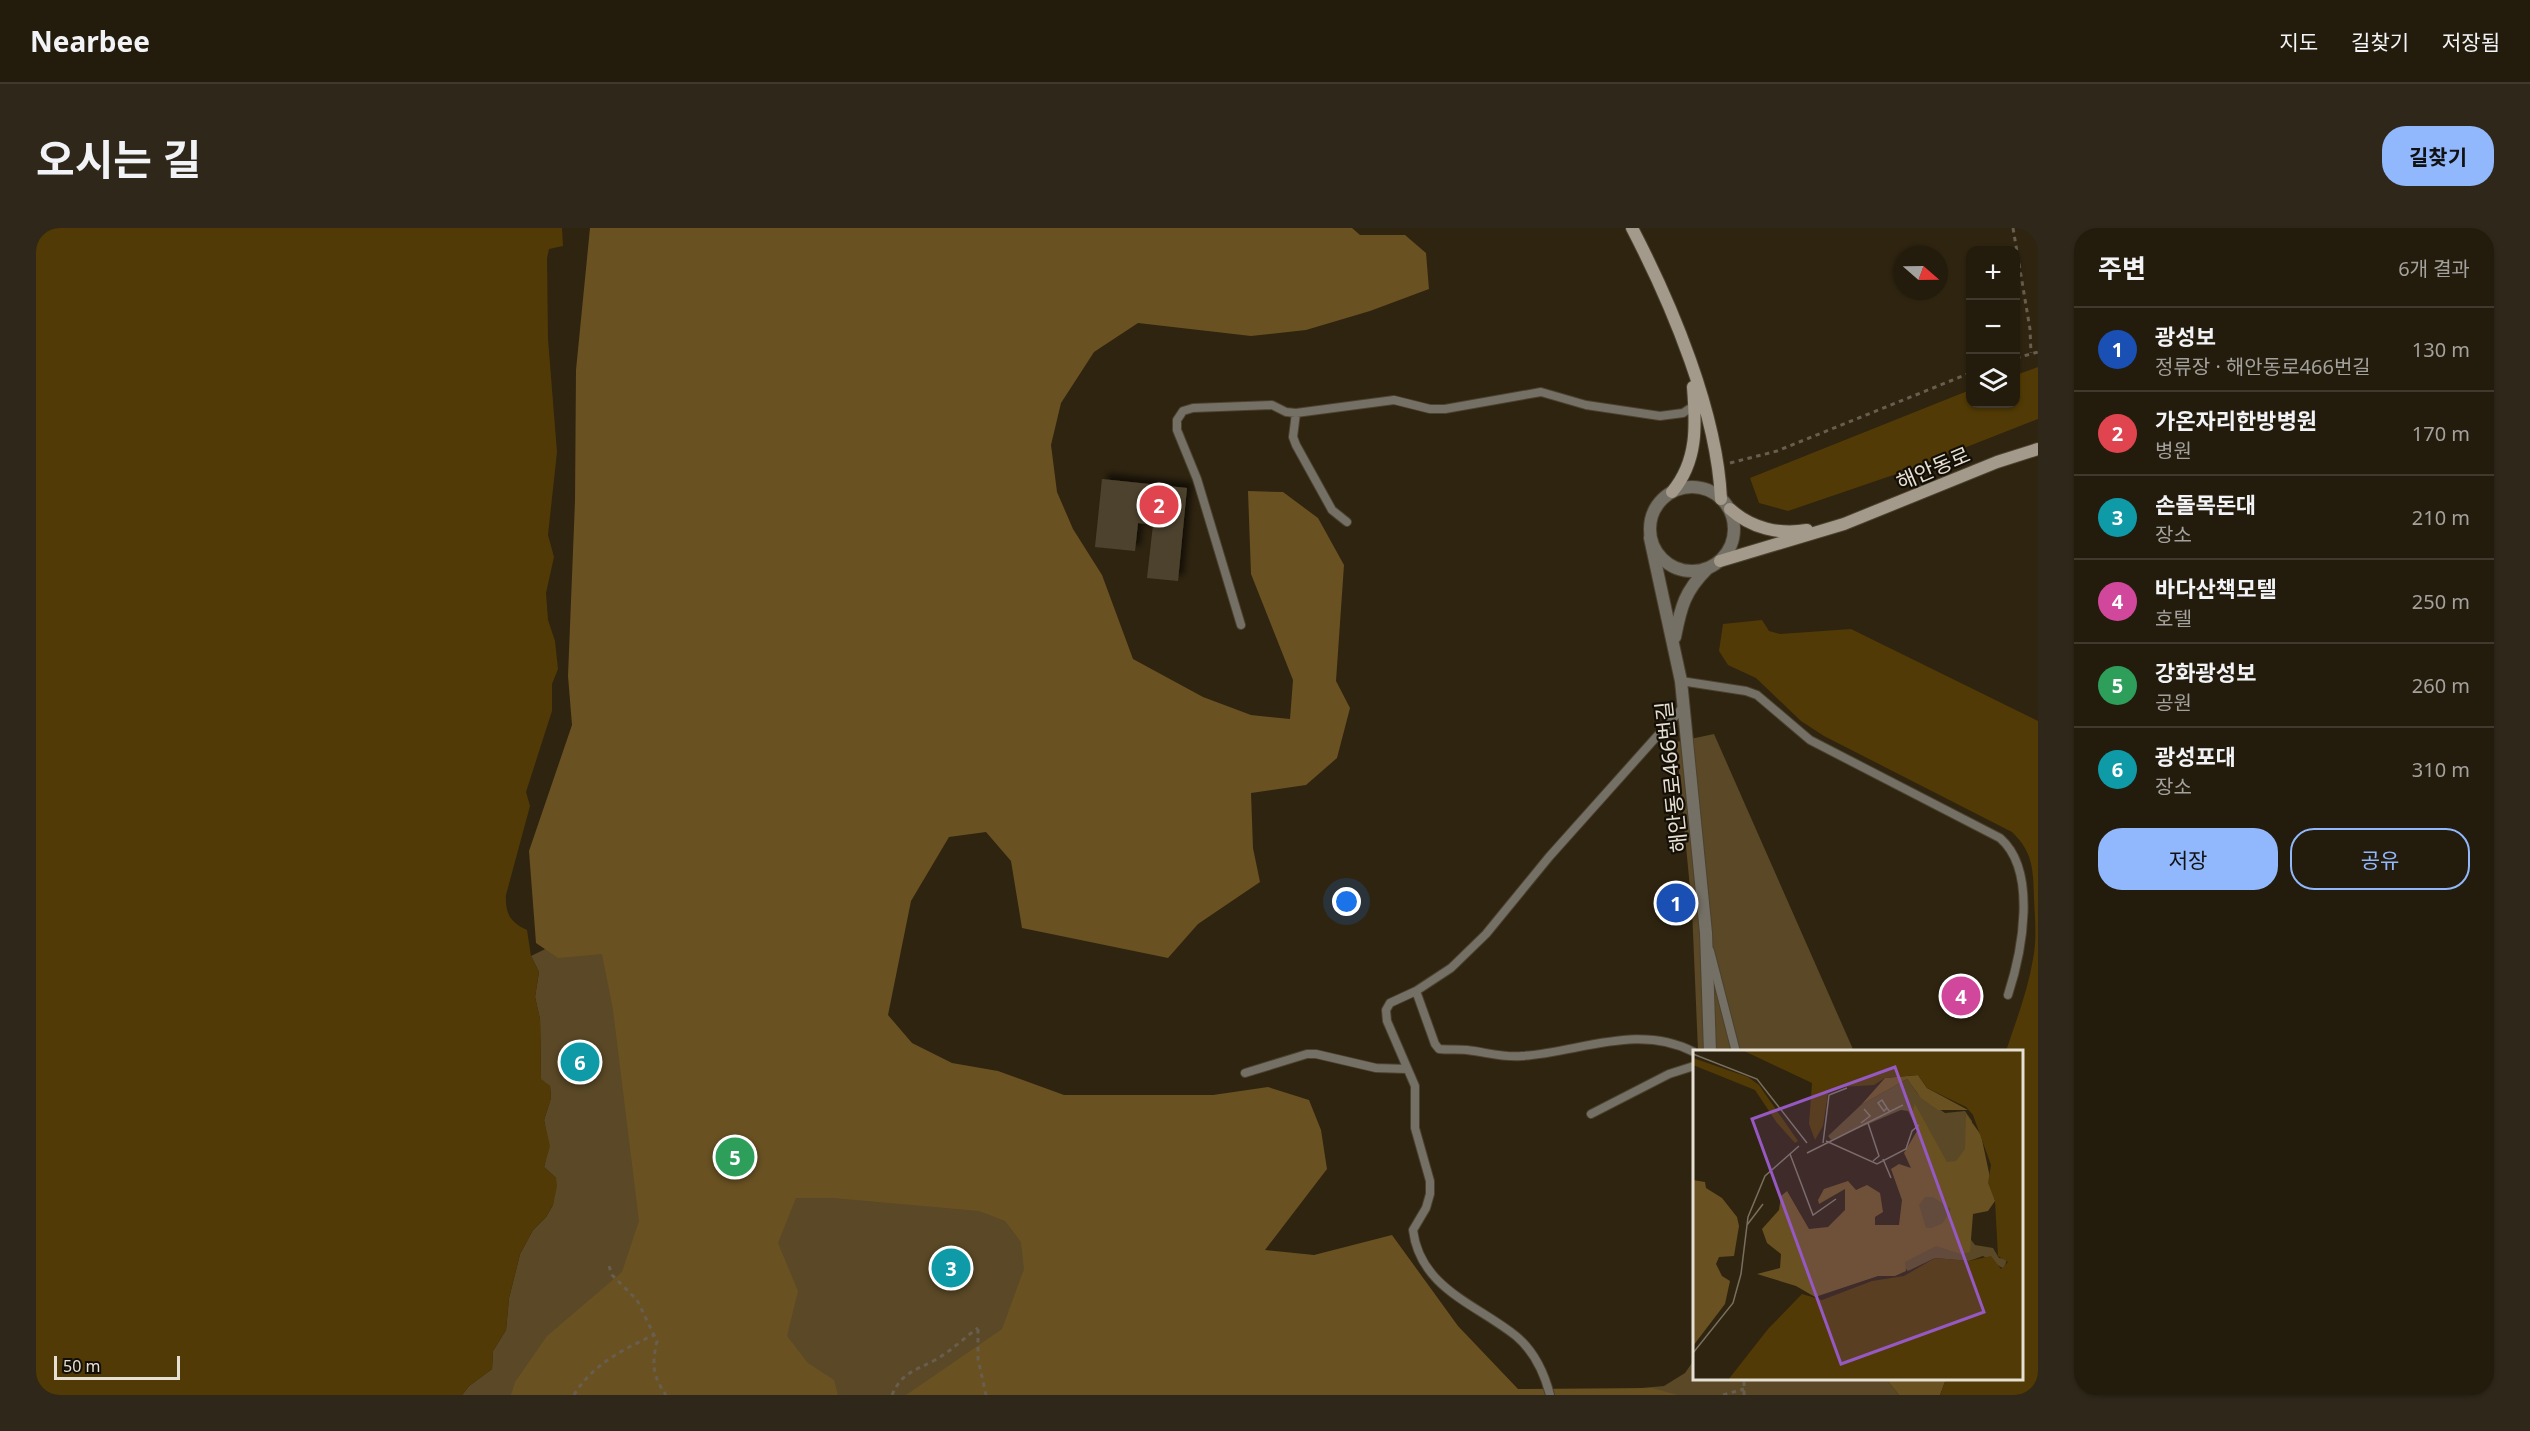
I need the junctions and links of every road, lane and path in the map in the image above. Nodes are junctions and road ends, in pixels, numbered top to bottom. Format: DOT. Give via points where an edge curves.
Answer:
graph roads {
  1 [pos="1632,228"];
  2 [pos="2013,228"];
  3 [pos="2038,352"];
  4 [pos="2031,353"];
  5 [pos="1687,357"];
  6 [pos="2020,357"];
  7 [pos="1966,375"];
  8 [pos="1695,405"];
  9 [pos="1296,413"];
  10 [pos="2038,448"];
  11 [pos="1717,466"];
  12 [pos="1672,492"];
  13 [pos="1722,499"];
  14 [pos="1730,509"];
  15 [pos="1347,522"];
  16 [pos="1844,524"];
  17 [pos="1650,538"];
  18 [pos="1720,561"];
  19 [pos="1707,569"];
  20 [pos="1241,625"];
  21 [pos="1674,644"];
  22 [pos="1681,681"];
  23 [pos="1684,706"];
  24 [pos="1706,933"];
  25 [pos="1416,991"];
  26 [pos="2008,995"];
  27 [pos="1710,1050"];
  28 [pos="1735,1050"];
  29 [pos="1693,1051"];
  30 [pos="1693,1067"];
  31 [pos="1407,1069"];
  32 [pos="1245,1073"];
  33 [pos="1591,1114"];
  34 [pos="609,1266"];
  35 [pos="654,1335"];
  36 [pos="1744,1380"];
  37 [pos="1744,1389"];
  38 [pos="574,1395"];
  39 [pos="666,1395"];
  40 [pos="892,1395"];
  41 [pos="986,1395"];
  42 [pos="1550,1395"];
  43 [pos="1724,1395"];
  44 [pos="1744,1395"];
  1 -- 5 [label="main road"];
  2 -- 4 [label="path"];
  3 -- 4 [label="path"];
  4 -- 6 [label="path"];
  5 -- 8 [label="main road"];
  5 -- 11 [label="main road" via="1710,429"];
  7 -- 11 [label="path" via="1777,451"];
  8 -- 9 [label="lane" via="1683,412 1660,416 1586,405 1541,392 1444,409 1394,400"];
  8 -- 12 [label="main road" via="1693,449 1683,478"];
  9 -- 15 [label="lane" via="1293,437 1332,510"];
  9 -- 20 [label="lane" via="1272,405 1194,408 1183,411 1177,420"];
  10 -- 16 [label="main road, 해안동로"];
  11 -- 13 [label="main road"];
  12 -- 13 [label="street" via="1698,487"];
  12 -- 17 [label="street" via="1654,511"];
  13 -- 14 [label="street"];
  14 -- 16 [label="main road, 해안동로" via="1752,525 1774,530 1801,531"];
  14 -- 18 [label="street" via="1734,535"];
  16 -- 18 [label="main road, 해안동로"];
  17 -- 19 [label="street" via="1666,563 1679,570"];
  17 -- 21 [label="street, 해안동로466번길"];
  18 -- 19 [label="street"];
  19 -- 21 [label="street" via="1685,596"];
  21 -- 22 [label="street, 해안동로466번길"];
  22 -- 23 [label="street, 해안동로466번길"];
  22 -- 26 [label="lane" via="1757,695 1819,745 2009,845 2023,877 2024,933"];
  23 -- 24 [label="street, 해안동로466번길"];
  23 -- 25 [label="lane" via="1549,856 1486,934 1450,968"];
  24 -- 27 [label="street, 해안동로466번길"];
  24 -- 28 [label="lane"];
  25 -- 29 [label="lane" via="1440,1049 1519,1057 1641,1038"];
  25 -- 31 [label="lane" via="1390,1003 1386,1010"];
  30 -- 33 [label="lane" via="1669,1074"];
  31 -- 32 [label="lane" via="1376,1068 1307,1054"];
  31 -- 42 [label="lane" via="1415,1086 1414,1128 1430,1181 1426,1208 1413,1230 1421,1258 1451,1294 1516,1336 1545,1373"];
  34 -- 35 [label="path" via="612,1275 637,1300"];
  35 -- 38 [label="path" via="604,1361"];
  35 -- 39 [label="path" via="654,1376"];
  36 -- 37 [label="path"];
  37 -- 43 [label="path"];
  37 -- 44 [label="path"];
  40 -- 41 [label="path" via="898,1382 914,1369 936,1359 978,1328 978,1359"];
}
